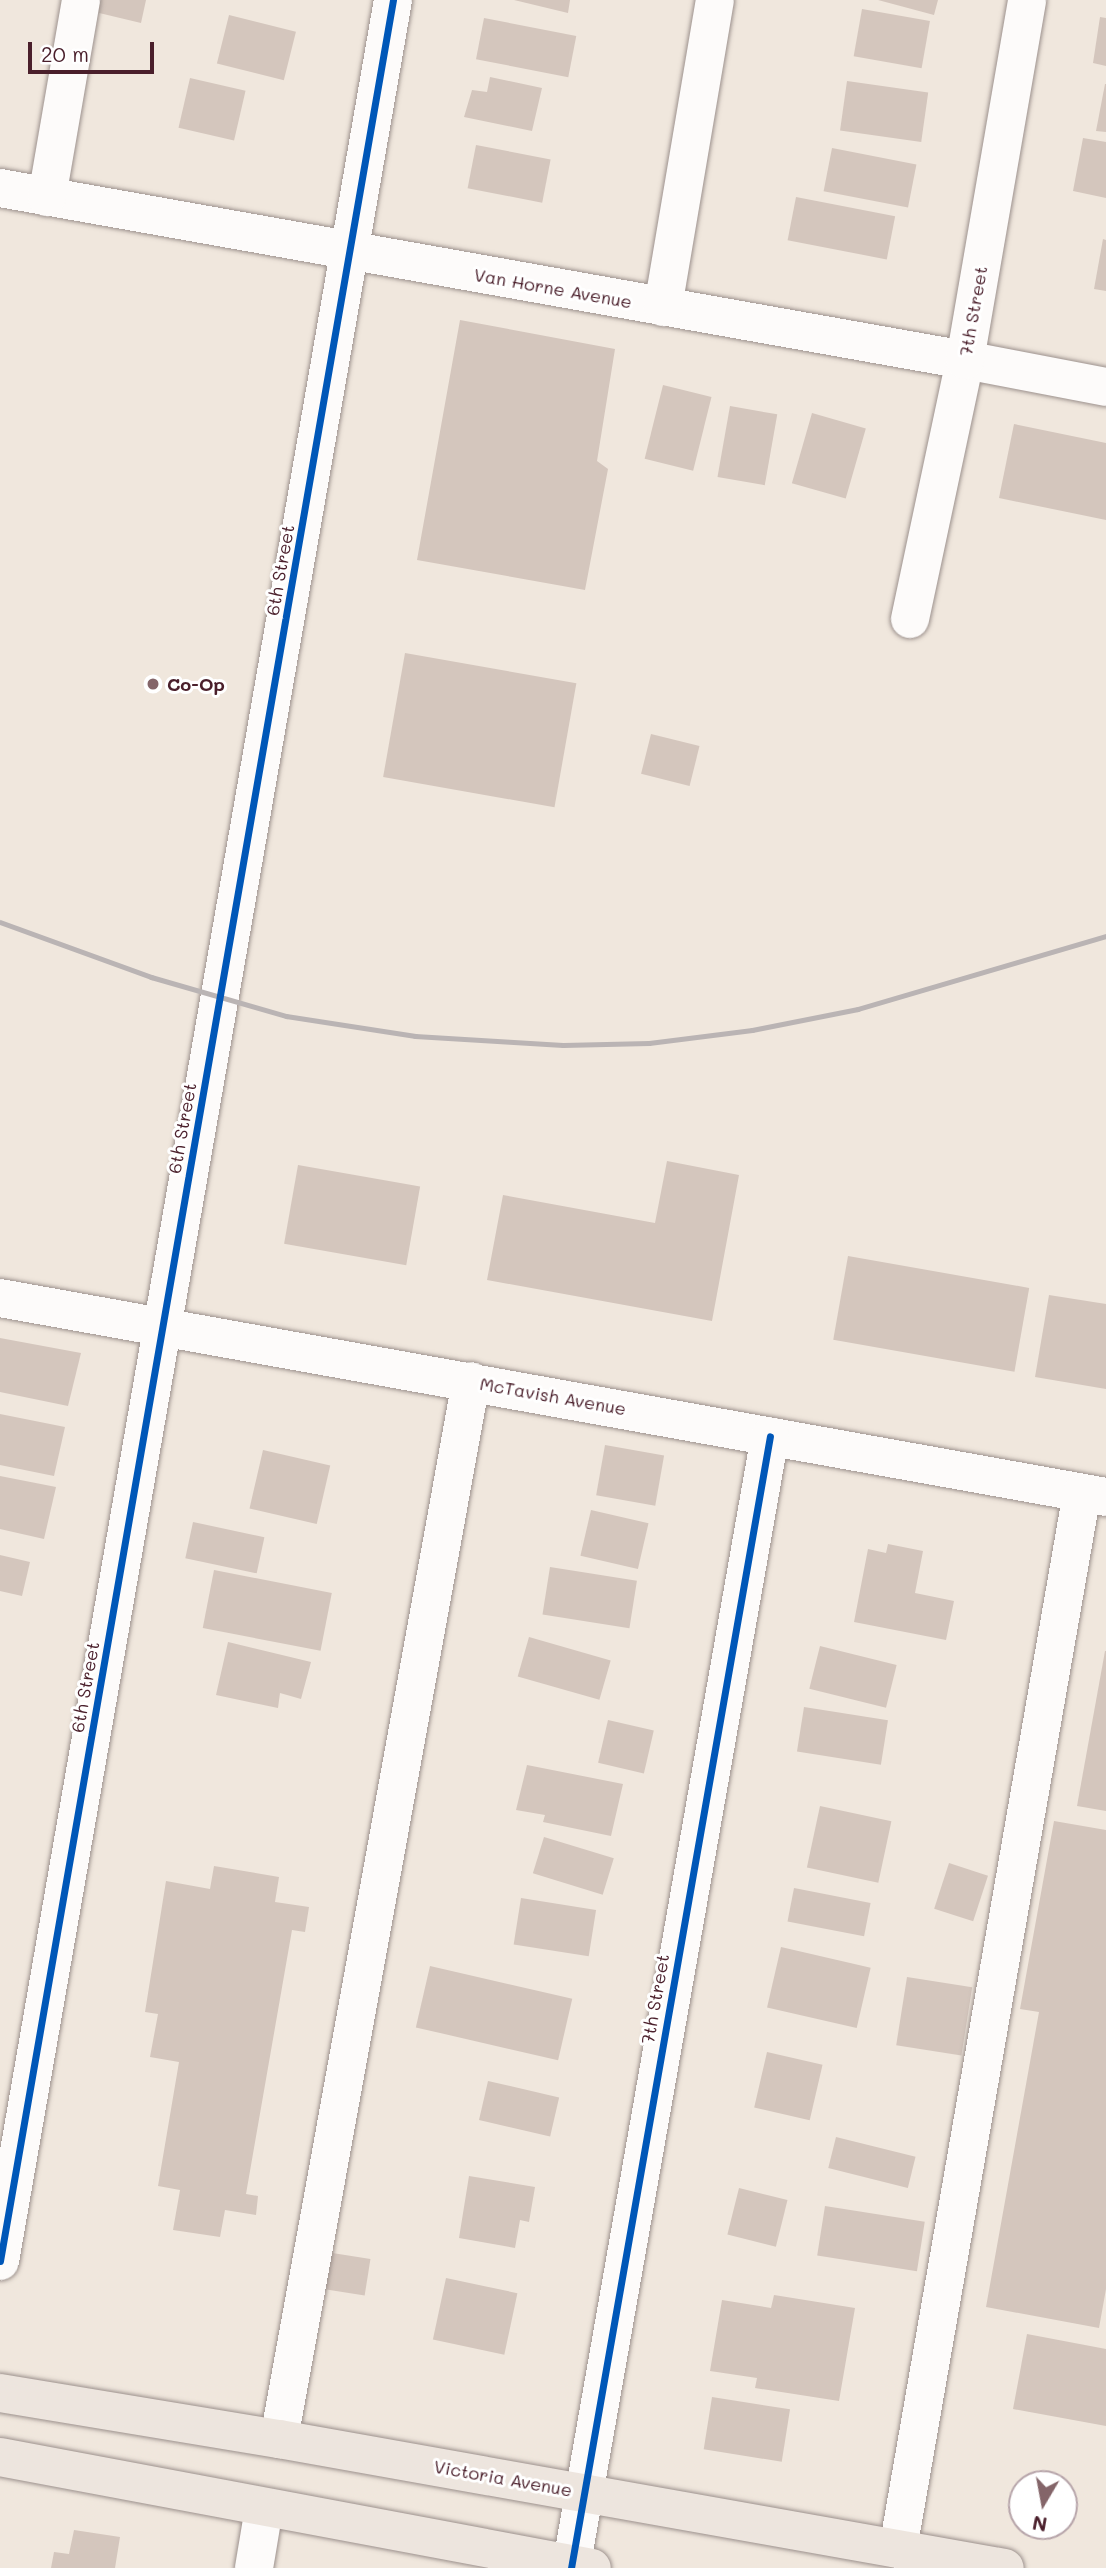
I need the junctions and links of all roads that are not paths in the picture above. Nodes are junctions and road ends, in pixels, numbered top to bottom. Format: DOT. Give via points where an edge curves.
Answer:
graph roads {
  1 [pos="81,0"];
  2 [pos="393,0"];
  3 [pos="715,0"];
  4 [pos="1027,0"];
  5 [pos="0,188"];
  6 [pos="47,197"];
  7 [pos="352,253"];
  8 [pos="663,307"];
  9 [pos="965,360"];
  10 [pos="1106,387"];
  11 [pos="910,620"];
  12 [pos="0,1298"];
  13 [pos="163,1325"];
  14 [pos="471,1381"];
  15 [pos="770,1436"];
  16 [pos="1094,1495"];
  17 [pos="0,2261"];
  18 [pos="0,2393"];
  19 [pos="279,2438"];
  20 [pos="0,2457"];
  21 [pos="584,2491"];
  22 [pos="264,2508"];
  23 [pos="898,2549"];
  24 [pos="578,2567"];
  25 [pos="254,2568"];
  26 [pos="1006,2568"];
  1 -- 6 [label="street"];
  2 -- 7 [label="street, 6th Street"];
  3 -- 8 [label="street"];
  4 -- 9 [label="street, 7th Street"];
  5 -- 6 [label="street, Van Horne Avenue"];
  6 -- 7 [label="street, Van Horne Avenue"];
  7 -- 8 [label="street, Van Horne Avenue"];
  7 -- 13 [label="street, 6th Street"];
  8 -- 9 [label="street, Van Horne Avenue"];
  9 -- 10 [label="street, Van Horne Avenue"];
  9 -- 11 [label="street, 7th Street"];
  12 -- 13 [label="street, McTavish Avenue"];
  13 -- 14 [label="street, McTavish Avenue"];
  13 -- 17 [label="street, 6th Street"];
  14 -- 15 [label="street, McTavish Avenue"];
  14 -- 19 [label="street"];
  15 -- 16 [label="street, McTavish Avenue"];
  15 -- 21 [label="street, 7th Street"];
  16 -- 23 [label="street"];
  18 -- 19 [label="main road, Victoria Avenue"];
  19 -- 21 [label="main road, Victoria Avenue"];
  20 -- 22 [label="main road"];
  21 -- 23 [label="main road, Victoria Avenue"];
  21 -- 24 [label="street, 7th Street"];
  22 -- 24 [label="main road"];
  22 -- 25 [label="street"];
  23 -- 26 [label="main road, Victoria Avenue"];
}
